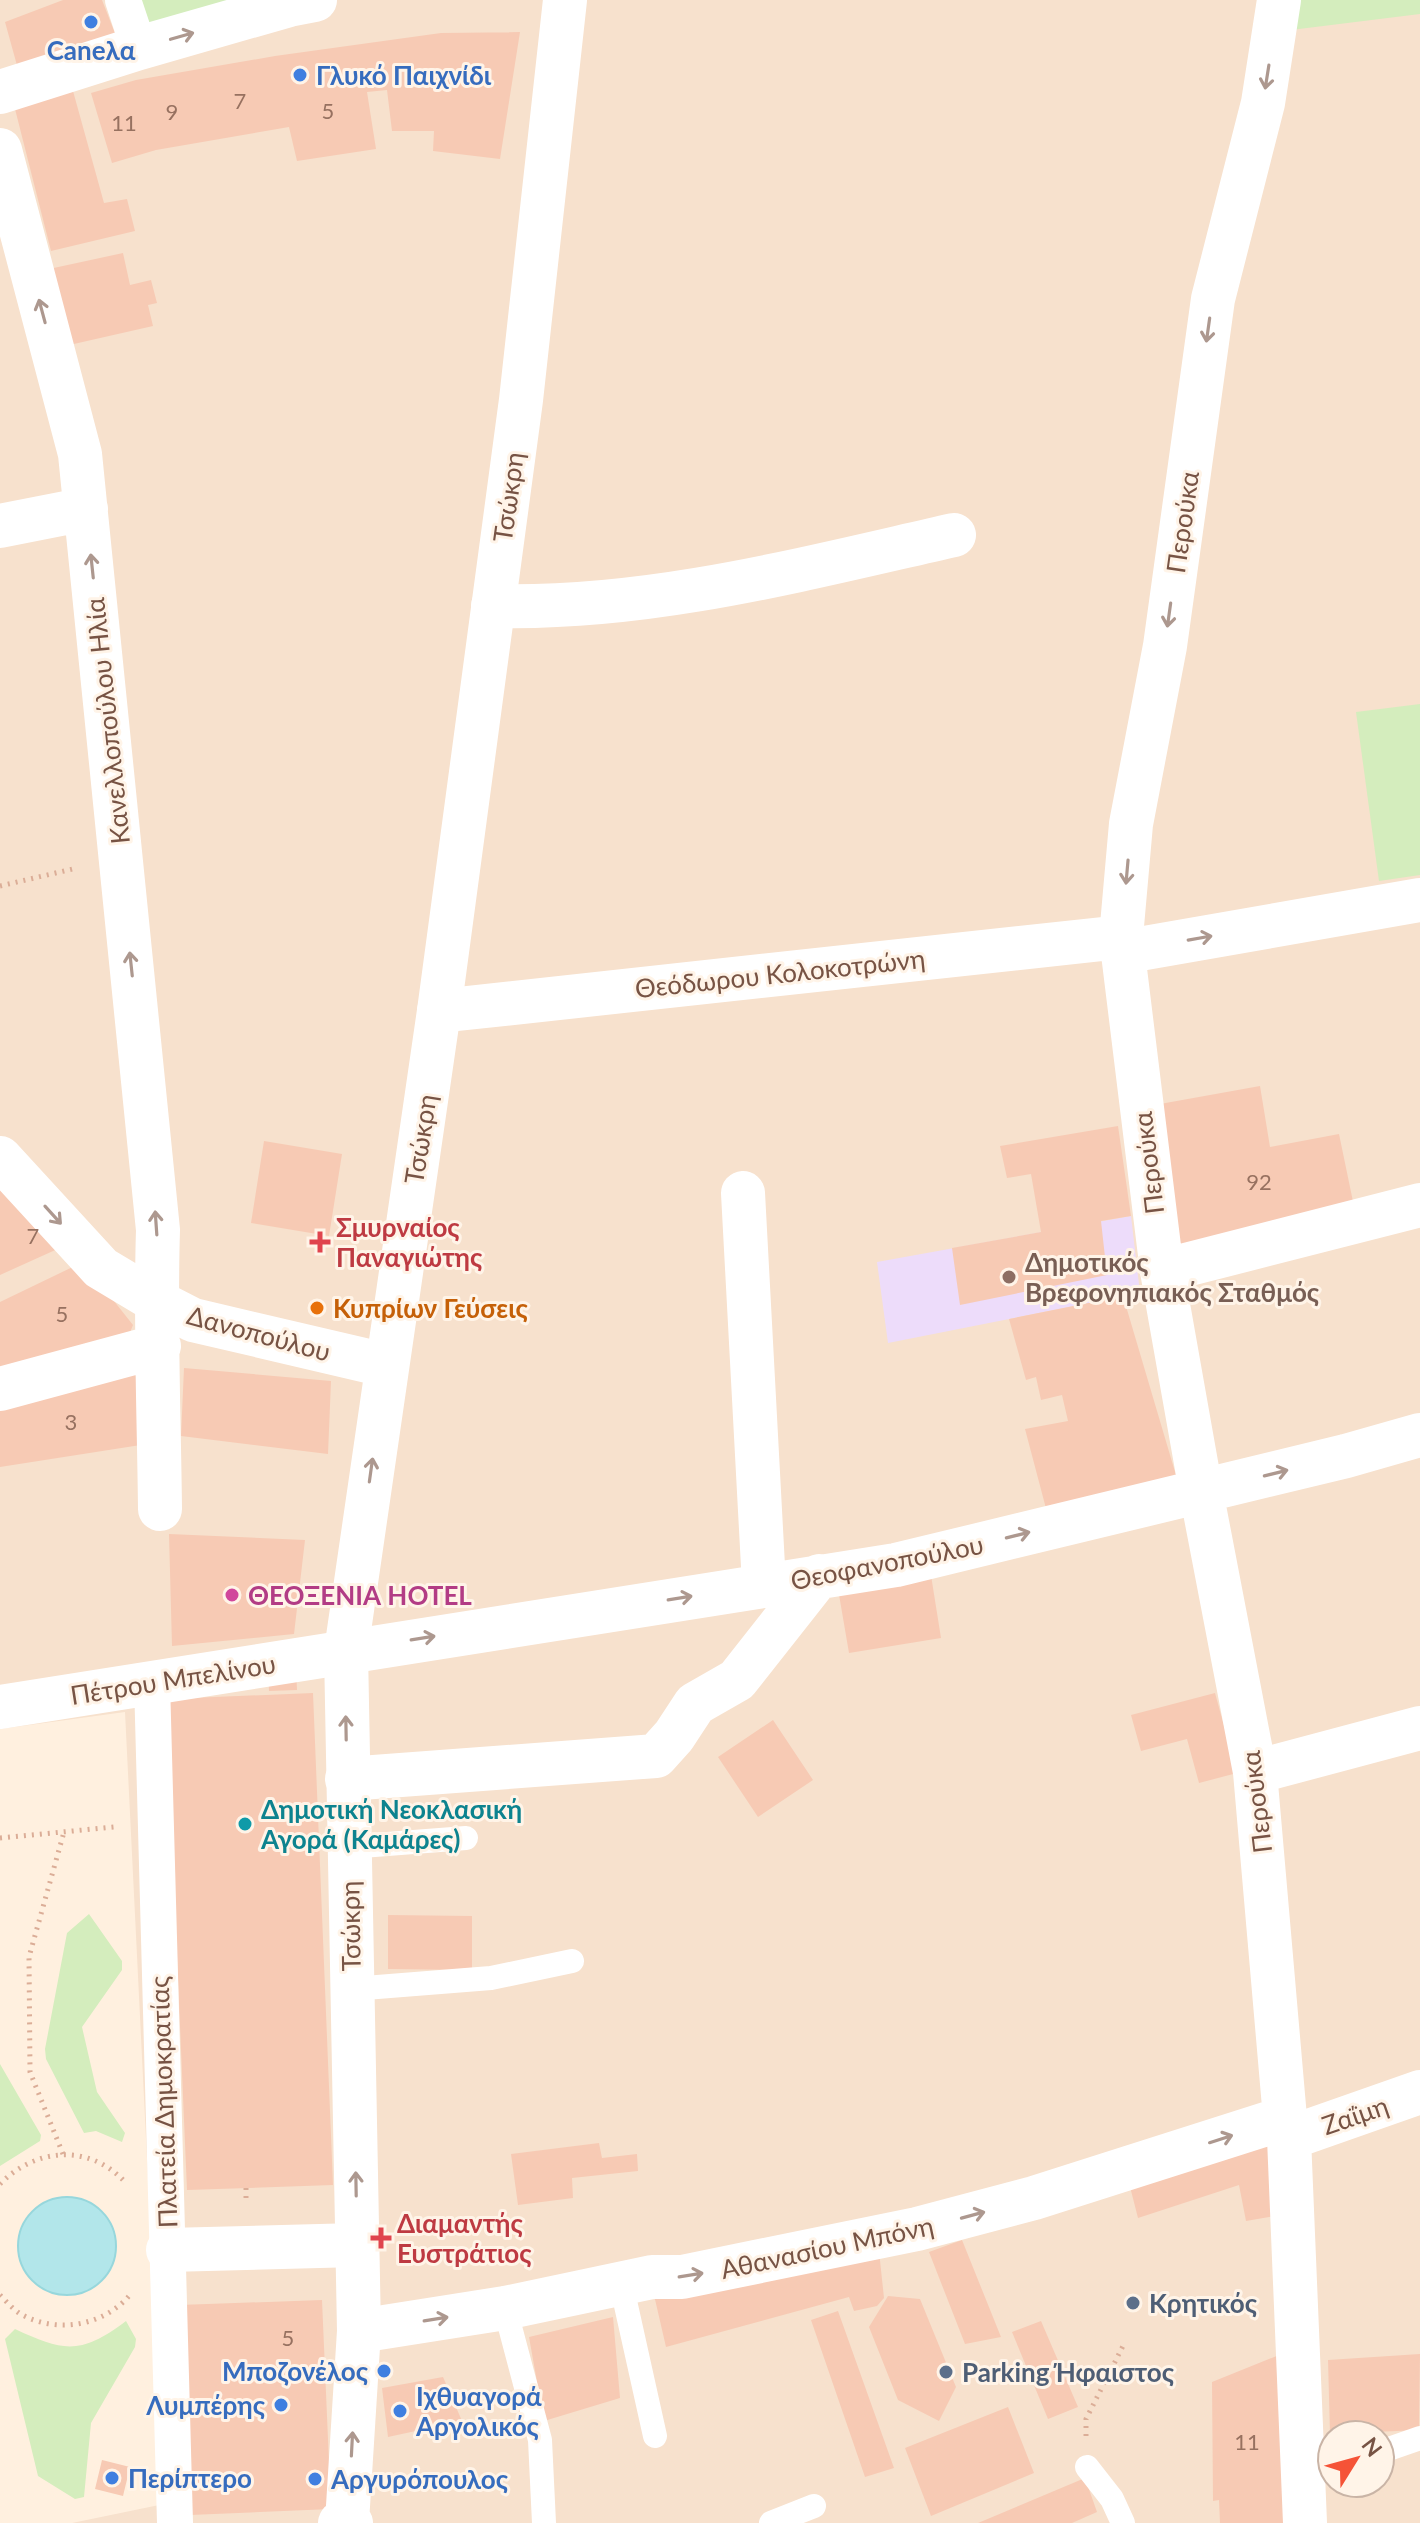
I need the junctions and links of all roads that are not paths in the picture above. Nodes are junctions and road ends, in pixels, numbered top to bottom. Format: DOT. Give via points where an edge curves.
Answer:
graph roads {
  1 [pos="123,0"];
  2 [pos="565,0"];
  3 [pos="1279,0"];
  4 [pos="297,2"];
  5 [pos="139,48"];
  6 [pos="0,92"];
  7 [pos="0,150"];
  8 [pos="86,509"];
  9 [pos="0,526"];
  10 [pos="954,535"];
  11 [pos="493,606"];
  12 [pos="1420,900"];
  13 [pos="1122,943"];
  14 [pos="439,1011"];
  15 [pos="0,1158"];
  16 [pos="743,1193"];
  17 [pos="1420,1205"];
  18 [pos="1162,1271"];
  19 [pos="156,1301"];
  20 [pos="159,1346"];
  21 [pos="385,1365"];
  22 [pos="0,1389"];
  23 [pos="1420,1435"];
  24 [pos="1201,1491"];
  25 [pos="160,1509"];
  26 [pos="819,1576"];
  27 [pos="764,1585"];
  28 [pos="346,1651"];
  29 [pos="152,1682"];
  30 [pos="0,1707"];
  31 [pos="1420,1728"];
  32 [pos="1255,1772"];
  33 [pos="347,1779"];
  34 [pos="466,1838"];
  35 [pos="348,1847"];
  36 [pos="572,1961"];
  37 [pos="352,1989"];
  38 [pos="1420,2092"];
  39 [pos="1287,2128"];
  40 [pos="357,2245"];
  41 [pos="168,2250"];
  42 [pos="621,2283"];
  43 [pos="505,2308"];
  44 [pos="359,2331"];
  45 [pos="655,2436"];
  46 [pos="1420,2438"];
  47 [pos="1316,2443"];
  48 [pos="1396,2446"];
  49 [pos="1087,2467"];
  50 [pos="1316,2474"];
  51 [pos="814,2506"];
  52 [pos="175,2523"];
  53 [pos="346,2523"];
  54 [pos="544,2523"];
  55 [pos="771,2523"];
  56 [pos="1123,2523"];
  57 [pos="1305,2523"];
  1 -- 5 [label="street"];
  2 -- 11 [label="street, Τσώκρη"];
  3 -- 13 [label="street, Περούκα, one-way" via="1263,103 1213,299 1165,646 1131,824"];
  5 -- 4 [label="street, one-way"];
  5 -- 6 [label="street"];
  8 -- 7 [label="street, Κανελλοπούλου Ηλία, one-way" via="80,454"];
  8 -- 9 [label="street"];
  19 -- 8 [label="street, Κανελλοπούλου Ηλία, one-way" via="158,1230"];
  10 -- 11 [label="street" via="657,595 540,607"];
  11 -- 14 [label="street, Τσώκρη"];
  13 -- 12 [label="street, Θεόδωρου Κολοκοτρώνη, one-way" via="1145,948"];
  13 -- 14 [label="street, Θεόδωρου Κολοκοτρώνη"];
  13 -- 18 [label="street, Περούκα"];
  14 -- 21 [label="street, Τσώκρη"];
  15 -- 19 [label="street, Δανοπούλου, one-way" via="101,1268"];
  16 -- 27 [label="street"];
  17 -- 18 [label="street"];
  18 -- 24 [label="street, Περούκα"];
  19 -- 20 [label="street, Κανελλοπούλου Ηλία"];
  19 -- 21 [label="street, Δανοπούλου" via="193,1320"];
  20 -- 22 [label="street"];
  20 -- 25 [label="street, Κανελλοπούλου Ηλία"];
  28 -- 21 [label="street, Τσώκρη, one-way"];
  24 -- 23 [label="street, Θεοφανοπούλου, one-way"];
  26 -- 24 [label="street, Θεοφανοπούλου, one-way" via="896,1565"];
  24 -- 32 [label="street, Περούκα"];
  26 -- 27 [label="street, Θεοφανοπούλου"];
  26 -- 33 [label="street" via="737,1680 695,1704 656,1756"];
  28 -- 27 [label="street, Θεοφανοπούλου, one-way"];
  28 -- 29 [label="street, Πέτρου Μπελίνου"];
  33 -- 28 [label="street, Τσώκρη, one-way"];
  29 -- 30 [label="street, Πέτρου Μπελίνου"];
  29 -- 41 [label="street, Πλατεία Δημοκρατίας"];
  31 -- 32 [label="street"];
  32 -- 39 [label="street, Περούκα"];
  33 -- 35 [label="street, Τσώκρη"];
  34 -- 35 [label="lane"];
  35 -- 37 [label="street, Τσώκρη"];
  36 -- 37 [label="lane" via="491,1978"];
  40 -- 37 [label="street, Τσώκρη, one-way"];
  38 -- 39 [label="street, Ζαΐμη"];
  42 -- 39 [label="street, Αθανασίου Μπόνη, one-way" via="682,2277 895,2235"];
  39 -- 47 [label="street, Περούκα"];
  40 -- 41 [label="street"];
  40 -- 44 [label="street, Τσώκρη"];
  41 -- 52 [label="street, Πλατεία Δημοκρατίας"];
  42 -- 43 [label="street, Αθανασίου Μπόνη"];
  42 -- 45 [label="lane"];
  44 -- 43 [label="street, Αθανασίου Μπόνη, one-way"];
  43 -- 54 [label="lane" via="540,2440"];
  53 -- 44 [label="street, Τσώκρη, one-way"];
  46 -- 48 [label="lane"];
  49 -- 56 [label="lane"];
  50 -- 57 [label="street, Περούκα"];
  51 -- 55 [label="lane"];
}
